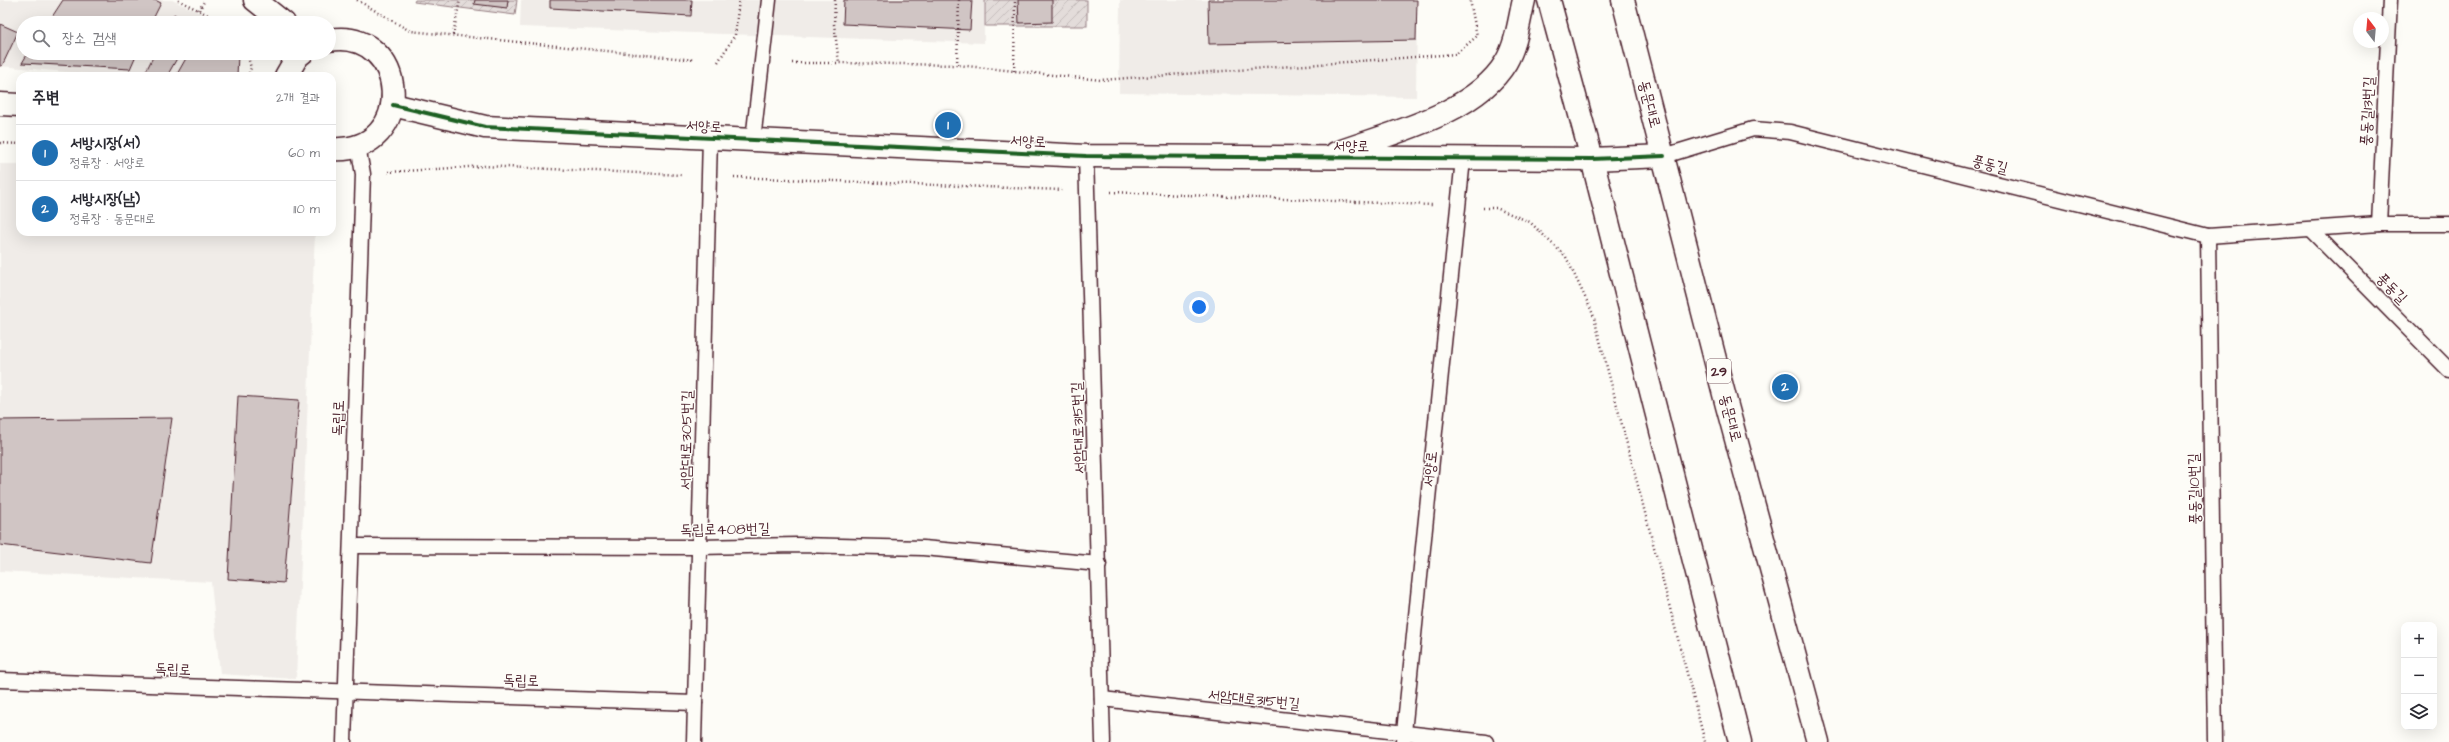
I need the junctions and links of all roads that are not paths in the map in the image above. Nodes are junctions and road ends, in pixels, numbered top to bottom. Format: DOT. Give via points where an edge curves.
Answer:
graph roads {
  1 [pos="255,0"];
  2 [pos="769,0"];
  3 [pos="1524,0"];
  4 [pos="1549,0"];
  5 [pos="1623,0"];
  6 [pos="2390,0"];
  7 [pos="275,16"];
  8 [pos="336,40"];
  9 [pos="295,60"];
  10 [pos="288,72"];
  11 [pos="0,104"];
  12 [pos="16,105"];
  13 [pos="393,105"];
  14 [pos="710,138"];
  15 [pos="753,140"];
  16 [pos="358,146"];
  17 [pos="336,149"];
  18 [pos="1086,156"];
  19 [pos="1664,156"];
  20 [pos="1323,158"];
  21 [pos="1462,158"];
  22 [pos="1592,159"];
  23 [pos="2379,224"];
  24 [pos="2449,224"];
  25 [pos="2310,230"];
  26 [pos="2208,236"];
  27 [pos="2449,370"];
  28 [pos="352,546"];
  29 [pos="700,547"];
  30 [pos="1099,564"];
  31 [pos="0,680"];
  32 [pos="346,692"];
  33 [pos="1102,699"];
  34 [pos="695,703"];
  35 [pos="1403,737"];
  36 [pos="344,742"];
  37 [pos="694,742"];
  38 [pos="1102,742"];
  39 [pos="1486,742"];
  40 [pos="1740,742"];
  41 [pos="1818,742"];
  42 [pos="2215,742"];
  1 -- 7 [label="street"];
  2 -- 15 [label="lane"];
  3 -- 20 [label="street" via="1515,40 1506,61 1495,77 1477,93 1456,107"];
  4 -- 22 [label="street"];
  5 -- 19 [label="street, 동문대로 / 29"];
  6 -- 23 [label="lane, 풍동길13번길"];
  8 -- 13 [label="street" via="350,40 368,47 380,58 389,72 394,88"];
  9 -- 10 [label="street"];
  11 -- 12 [label="street"];
  13 -- 14 [label="street, 서양로" via="485,127"];
  13 -- 16 [label="street" via="388,120 378,134"];
  14 -- 15 [label="street, 서양로"];
  14 -- 29 [label="lane, 서암대로305번길"];
  15 -- 18 [label="street, 서양로"];
  16 -- 17 [label="street"];
  16 -- 28 [label="lane, 독립로" via="363,174"];
  18 -- 20 [label="street, 서양로"];
  18 -- 30 [label="lane, 서암대로315번길"];
  19 -- 22 [label="street, 서양로"];
  19 -- 26 [label="lane, 풍동길" via="1753,129 1790,132"];
  19 -- 41 [label="street, 동문대로 / 29" via="1727,406"];
  20 -- 21 [label="street, 서양로"];
  21 -- 22 [label="street, 서양로"];
  21 -- 35 [label="lane, 서양로"];
  22 -- 40 [label="street"];
  23 -- 24 [label="lane, 풍동길"];
  23 -- 25 [label="lane, 풍동길"];
  25 -- 26 [label="lane, 풍동길"];
  25 -- 27 [label="lane, 풍동길"];
  26 -- 42 [label="lane, 풍동길10번길"];
  28 -- 29 [label="lane, 독립로408번길"];
  28 -- 32 [label="lane, 독립로"];
  29 -- 30 [label="lane, 독립로408번길" via="798,545 923,548"];
  29 -- 34 [label="lane, 서암대로305번길"];
  30 -- 33 [label="lane, 서암대로315번길"];
  31 -- 32 [label="lane, 독립로"];
  32 -- 34 [label="lane, 독립로"];
  32 -- 36 [label="lane, 독립로"];
  33 -- 35 [label="lane, 서암대로315번길"];
  33 -- 38 [label="lane, 서암대로315번길"];
  34 -- 37 [label="lane, 서암대로305번길"];
  35 -- 39 [label="lane"];
}
